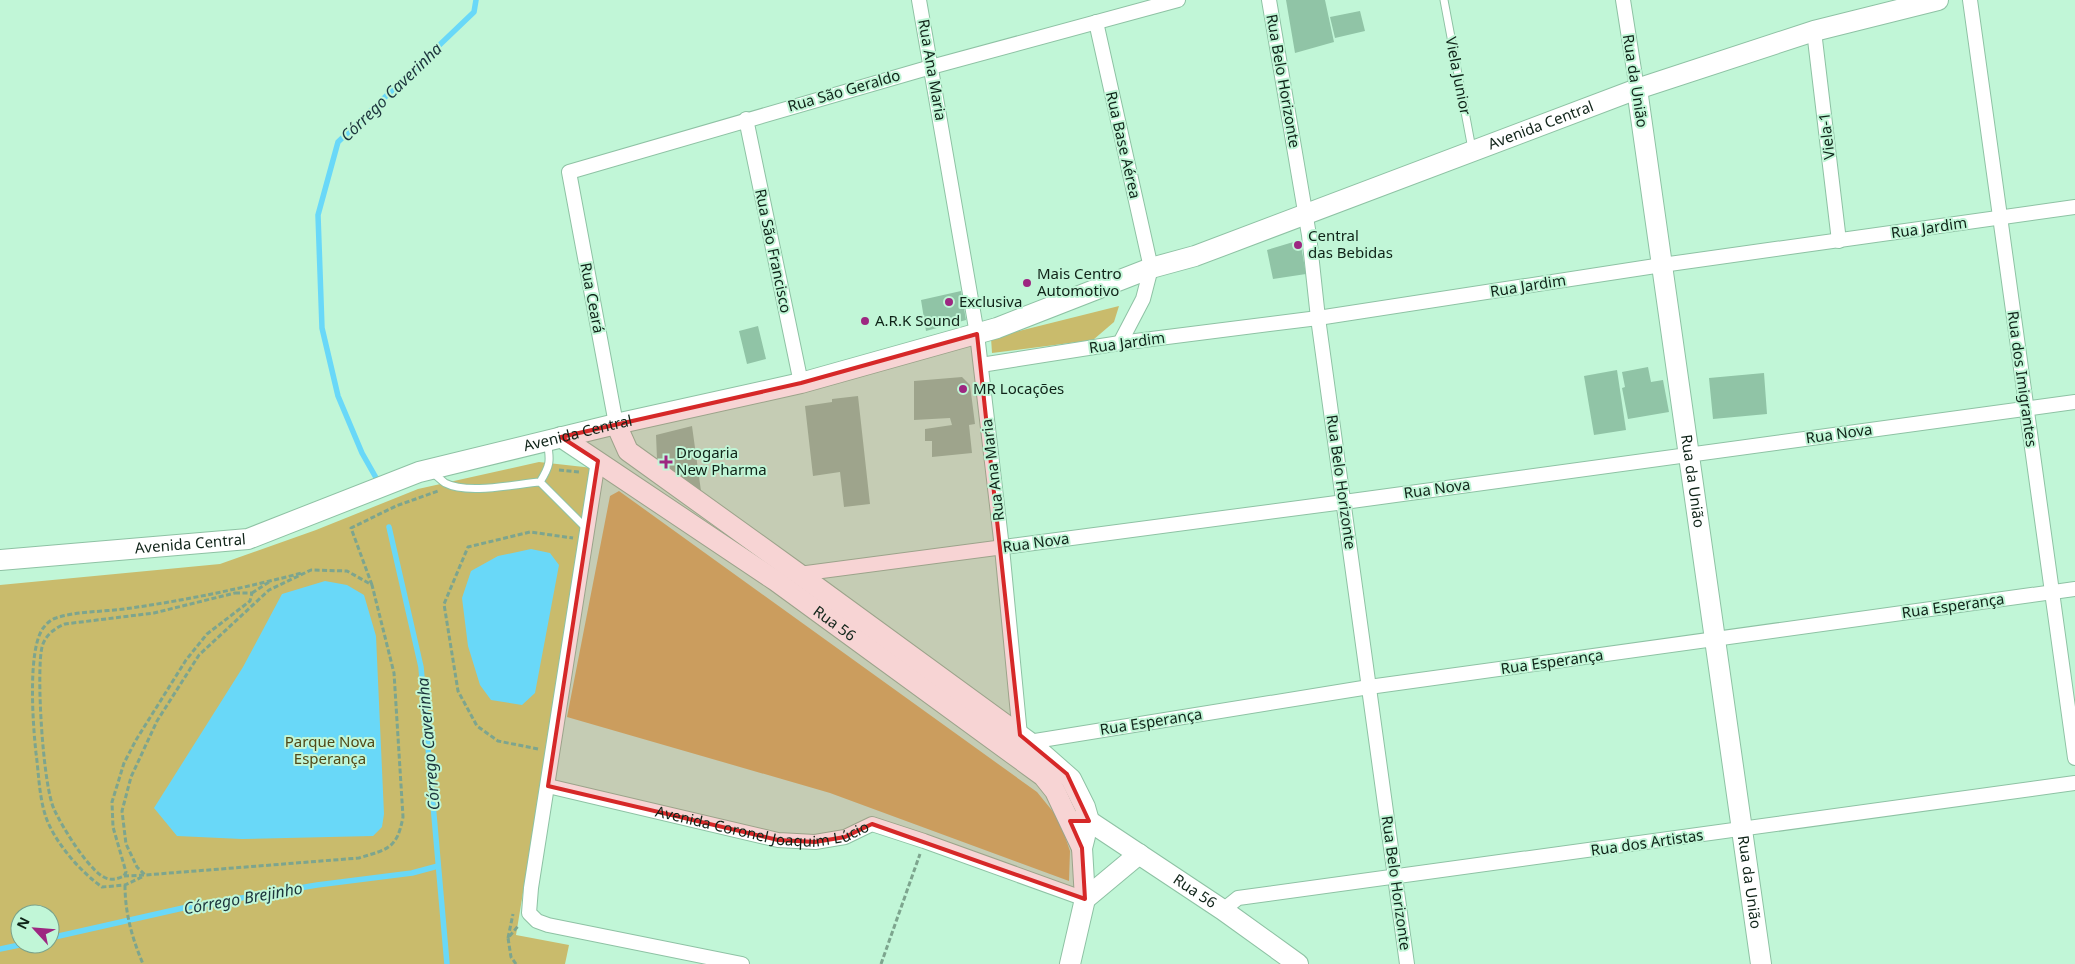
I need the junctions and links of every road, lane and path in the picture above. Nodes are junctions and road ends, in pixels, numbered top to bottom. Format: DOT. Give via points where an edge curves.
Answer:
graph roads {
  1 [pos="920,0"];
  2 [pos="1178,0"];
  3 [pos="1269,0"];
  4 [pos="1444,0"];
  5 [pos="1623,0"];
  6 [pos="1938,0"];
  7 [pos="1970,0"];
  8 [pos="1096,22"];
  9 [pos="1814,30"];
  10 [pos="931,67"];
  11 [pos="1637,90"];
  12 [pos="746,119"];
  13 [pos="1473,152"];
  14 [pos="569,172"];
  15 [pos="2075,207"];
  16 [pos="1306,213"];
  17 [pos="2000,218"];
  18 [pos="1839,241"];
  19 [pos="1662,265"];
  20 [pos="1151,268"];
  21 [pos="1318,318"];
  22 [pos="976,334"];
  23 [pos="1120,343"];
  24 [pos="981,365"];
  25 [pos="801,383"];
  26 [pos="2075,402"];
  27 [pos="2026,409"];
  28 [pos="616,424"];
  29 [pos="554,439"];
  30 [pos="1688,455"];
  31 [pos="598,461"];
  32 [pos="424,471"];
  33 [pos="540,482"];
  34 [pos="1344,502"];
  35 [pos="396,506"];
  36 [pos="586,534"];
  37 [pos="1002,548"];
  38 [pos="0,560"];
  39 [pos="311,570"];
  40 [pos="800,574"];
  41 [pos="270,581"];
  42 [pos="372,585"];
  43 [pos="2075,588"];
  44 [pos="2052,592"];
  45 [pos="252,593"];
  46 [pos="1714,639"];
  47 [pos="1369,687"];
  48 [pos="1025,738"];
  49 [pos="540,750"];
  50 [pos="2075,758"];
  51 [pos="2075,783"];
  52 [pos="548,786"];
  53 [pos="1079,821"];
  54 [pos="1741,830"];
  55 [pos="924,841"];
  56 [pos="1139,854"];
  57 [pos="145,875"];
  58 [pos="124,876"];
  59 [pos="1395,876"];
  60 [pos="125,885"];
  61 [pos="1085,899"];
  62 [pos="1223,910"];
  63 [pos="529,913"];
  64 [pos="142,964"];
  65 [pos="516,964"];
  66 [pos="742,964"];
  67 [pos="881,964"];
  68 [pos="1070,964"];
  69 [pos="1298,964"];
  70 [pos="1407,964"];
  71 [pos="1761,964"];
  1 -- 10 [label="street, Rua Ana Maria"];
  2 -- 8 [label="street, Rua São Geraldo"];
  3 -- 16 [label="street, Rua Belo Horizonte"];
  4 -- 13 [label="lane, Viela Junior"];
  5 -- 11 [label="street, Rua da União"];
  6 -- 9 [label="street, Avenida Central"];
  7 -- 17 [label="street, Rua dos Imigrantes"];
  8 -- 10 [label="street, Rua São Geraldo"];
  8 -- 20 [label="street, Rua Base Aérea"];
  9 -- 11 [label="street, Avenida Central"];
  9 -- 18 [label="street, Viela-1"];
  10 -- 12 [label="street, Rua São Geraldo"];
  10 -- 22 [label="street, Rua Ana Maria"];
  11 -- 13 [label="street, Avenida Central"];
  11 -- 19 [label="street, Rua da União"];
  12 -- 14 [label="street, Rua São Geraldo"];
  12 -- 25 [label="street, Rua São Francisco"];
  13 -- 16 [label="street, Avenida Central"];
  14 -- 28 [label="street, Rua Ceará"];
  15 -- 17 [label="street, Rua Jardim"];
  16 -- 20 [label="street, Avenida Central" via="1195,256"];
  16 -- 21 [label="street, Rua Belo Horizonte"];
  17 -- 18 [label="street, Rua Jardim"];
  17 -- 27 [label="street, Rua dos Imigrantes"];
  18 -- 19 [label="street, Rua Jardim"];
  19 -- 21 [label="street, Rua Jardim"];
  19 -- 30 [label="street, Rua da União"];
  20 -- 22 [label="street, Avenida Central"];
  20 -- 23 [label="street" via="1143,300"];
  21 -- 23 [label="street, Rua Jardim"];
  21 -- 34 [label="street, Rua Belo Horizonte"];
  22 -- 24 [label="street, Rua Ana Maria"];
  22 -- 25 [label="street, Avenida Central"];
  23 -- 24 [label="street, Rua Jardim"];
  24 -- 37 [label="street, Rua Ana Maria"];
  25 -- 28 [label="street, Avenida Central"];
  26 -- 27 [label="street, Rua Nova"];
  27 -- 30 [label="street, Rua Nova"];
  27 -- 44 [label="street, Rua dos Imigrantes"];
  28 -- 29 [label="street, Avenida Central"];
  28 -- 40 [label="street, Rua 56" via="628,452"];
  29 -- 31 [label="street, Rua 56"];
  29 -- 32 [label="street, Avenida Central"];
  29 -- 33 [label="lane" via="548,470"];
  30 -- 34 [label="street, Rua Nova"];
  30 -- 46 [label="street, Rua da União"];
  31 -- 36 [label="street"];
  31 -- 53 [label="street, Rua 56" via="776,581 1043,776"];
  32 -- 33 [label="lane" via="458,487"];
  32 -- 38 [label="street, Avenida Central" via="248,539"];
  33 -- 36 [label="lane"];
  34 -- 37 [label="street, Rua Nova"];
  34 -- 47 [label="street, Rua Belo Horizonte"];
  35 -- 42 [label="path" via="351,528"];
  36 -- 49 [label="path" via="530,532 468,547 444,604 458,691 477,726 498,741"];
  36 -- 52 [label="street"];
  37 -- 40 [label="street, Rua Nova"];
  37 -- 48 [label="street, Rua Ana Maria"];
  39 -- 41 [label="path"];
  39 -- 42 [label="path" via="347,571"];
  39 -- 57 [label="path" via="269,590 199,655 157,721 131,776 122,811 126,844"];
  40 -- 48 [label="street, Rua 56"];
  41 -- 45 [label="path"];
  41 -- 60 [label="path" via="123,609 71,614 54,618 43,628 35,645 33,666 34,736 41,798 48,821 56,837 85,874 102,887"];
  42 -- 57 [label="path" via="394,673 403,817 400,835 387,850 359,858"];
  43 -- 44 [label="street, Rua Esperança"];
  44 -- 46 [label="street, Rua Esperança"];
  44 -- 50 [label="street, Rua dos Imigrantes"];
  45 -- 58 [label="path" via="250,601 207,634 186,660 124,763 112,802 113,827 126,872"];
  45 -- 58 [label="path" via="235,593 154,613 65,624 53,629 42,646 40,675 45,767 53,808 95,871 108,880"];
  46 -- 47 [label="street, Rua Esperança"];
  46 -- 54 [label="street, Rua da União"];
  47 -- 48 [label="street, Rua Esperança"];
  47 -- 59 [label="street, Rua Belo Horizonte"];
  48 -- 53 [label="street, Rua 56" via="1067,774 1085,807"];
  51 -- 54 [label="street, Rua dos Artistas"];
  52 -- 55 [label="street, Avenida Coronel Joaquim Lúcio" via="778,840 814,842 845,837 872,824"];
  52 -- 63 [label="street"];
  53 -- 56 [label="street, Rua 56"];
  53 -- 61 [label="street"];
  54 -- 59 [label="street, Rua dos Artistas"];
  54 -- 71 [label="street, Rua da União"];
  55 -- 61 [label="street, Avenida Coronel Joaquim Lúcio"];
  55 -- 67 [label="path"];
  56 -- 61 [label="street"];
  56 -- 62 [label="street, Rua 56"];
  57 -- 58 [label="path"];
  57 -- 60 [label="path"];
  59 -- 62 [label="street, Rua dos Artistas" via="1238,898"];
  59 -- 70 [label="street, Rua Belo Horizonte"];
  60 -- 64 [label="path" via="125,907"];
  61 -- 68 [label="street"];
  62 -- 69 [label="street, Rua 56"];
  63 -- 65 [label="path" via="508,938 511,957"];
  63 -- 66 [label="street" via="548,925"];
}
